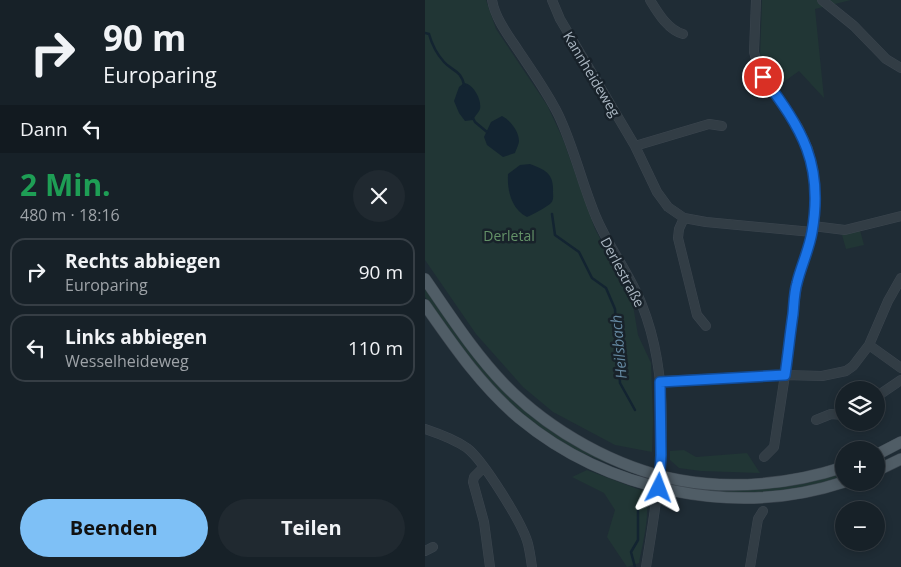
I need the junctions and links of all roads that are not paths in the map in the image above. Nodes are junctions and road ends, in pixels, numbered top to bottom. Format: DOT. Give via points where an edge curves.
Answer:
graph roads {
  1 [pos="492,0"];
  2 [pos="552,0"];
  3 [pos="650,0"];
  4 [pos="756,0"];
  5 [pos="822,0"];
  6 [pos="683,34"];
  7 [pos="901,68"];
  8 [pos="722,126"];
  9 [pos="635,146"];
  10 [pos="901,216"];
  11 [pos="684,218"];
  12 [pos="812,229"];
  13 [pos="901,278"];
  14 [pos="425,279"];
  15 [pos="425,305"];
  16 [pos="706,326"];
  17 [pos="869,345"];
  18 [pos="901,368"];
  19 [pos="785,375"];
  20 [pos="901,380"];
  21 [pos="660,382"];
  22 [pos="885,391"];
  23 [pos="835,414"];
  24 [pos="816,420"];
  25 [pos="425,429"];
  26 [pos="901,442"];
  27 [pos="885,450"];
  28 [pos="764,457"];
  29 [pos="901,459"];
  30 [pos="484,467"];
  31 [pos="885,467"];
  32 [pos="835,470"];
  33 [pos="660,476"];
  34 [pos="835,485"];
  35 [pos="659,488"];
  36 [pos="763,512"];
  37 [pos="490,567"];
  38 [pos="533,567"];
  39 [pos="647,567"];
  40 [pos="750,567"];
  1 -- 21 [label="street, Derlestraße" via="505,30 550,98 566,130 603,234 642,304 651,330"];
  2 -- 9 [label="street, Kannheideweg" via="559,18"];
  3 -- 6 [label="street" via="667,24"];
  4 -- 12 [label="street" via="754,52 757,63 798,127 813,169"];
  5 -- 7 [label="street" via="854,26 886,60"];
  8 -- 9 [label="street" via="709,124"];
  9 -- 11 [label="street, Kannheideweg" via="657,192 668,207"];
  10 -- 12 [label="street, Kannheideweg" via="845,230"];
  11 -- 12 [label="street, Kannheideweg"];
  11 -- 16 [label="street" via="678,238 697,315"];
  12 -- 19 [label="street" via="797,284"];
  13 -- 17 [label="street"];
  14 -- 33 [label="main road" via="489,367 526,405 592,448"];
  15 -- 35 [label="main road" via="477,376 539,434 604,469"];
  17 -- 18 [label="street"];
  17 -- 19 [label="street" via="846,370 822,376"];
  19 -- 21 [label="street"];
  19 -- 28 [label="street" via="774,448"];
  20 -- 22 [label="street"];
  21 -- 33 [label="street, Derlestraße"];
  23 -- 24 [label="street"];
  25 -- 30 [label="street" via="468,449"];
  26 -- 27 [label="main road"];
  29 -- 31 [label="main road"];
  30 -- 37 [label="street" via="473,482 484,522"];
  30 -- 38 [label="street" via="523,531"];
  32 -- 33 [label="main road" via="760,483 720,484"];
  33 -- 35 [label="street, Derlestraße"];
  34 -- 35 [label="main road" via="777,497 742,499 684,494"];
  35 -- 39 [label="street, Derlestraße"];
  36 -- 40 [label="street"];
}
